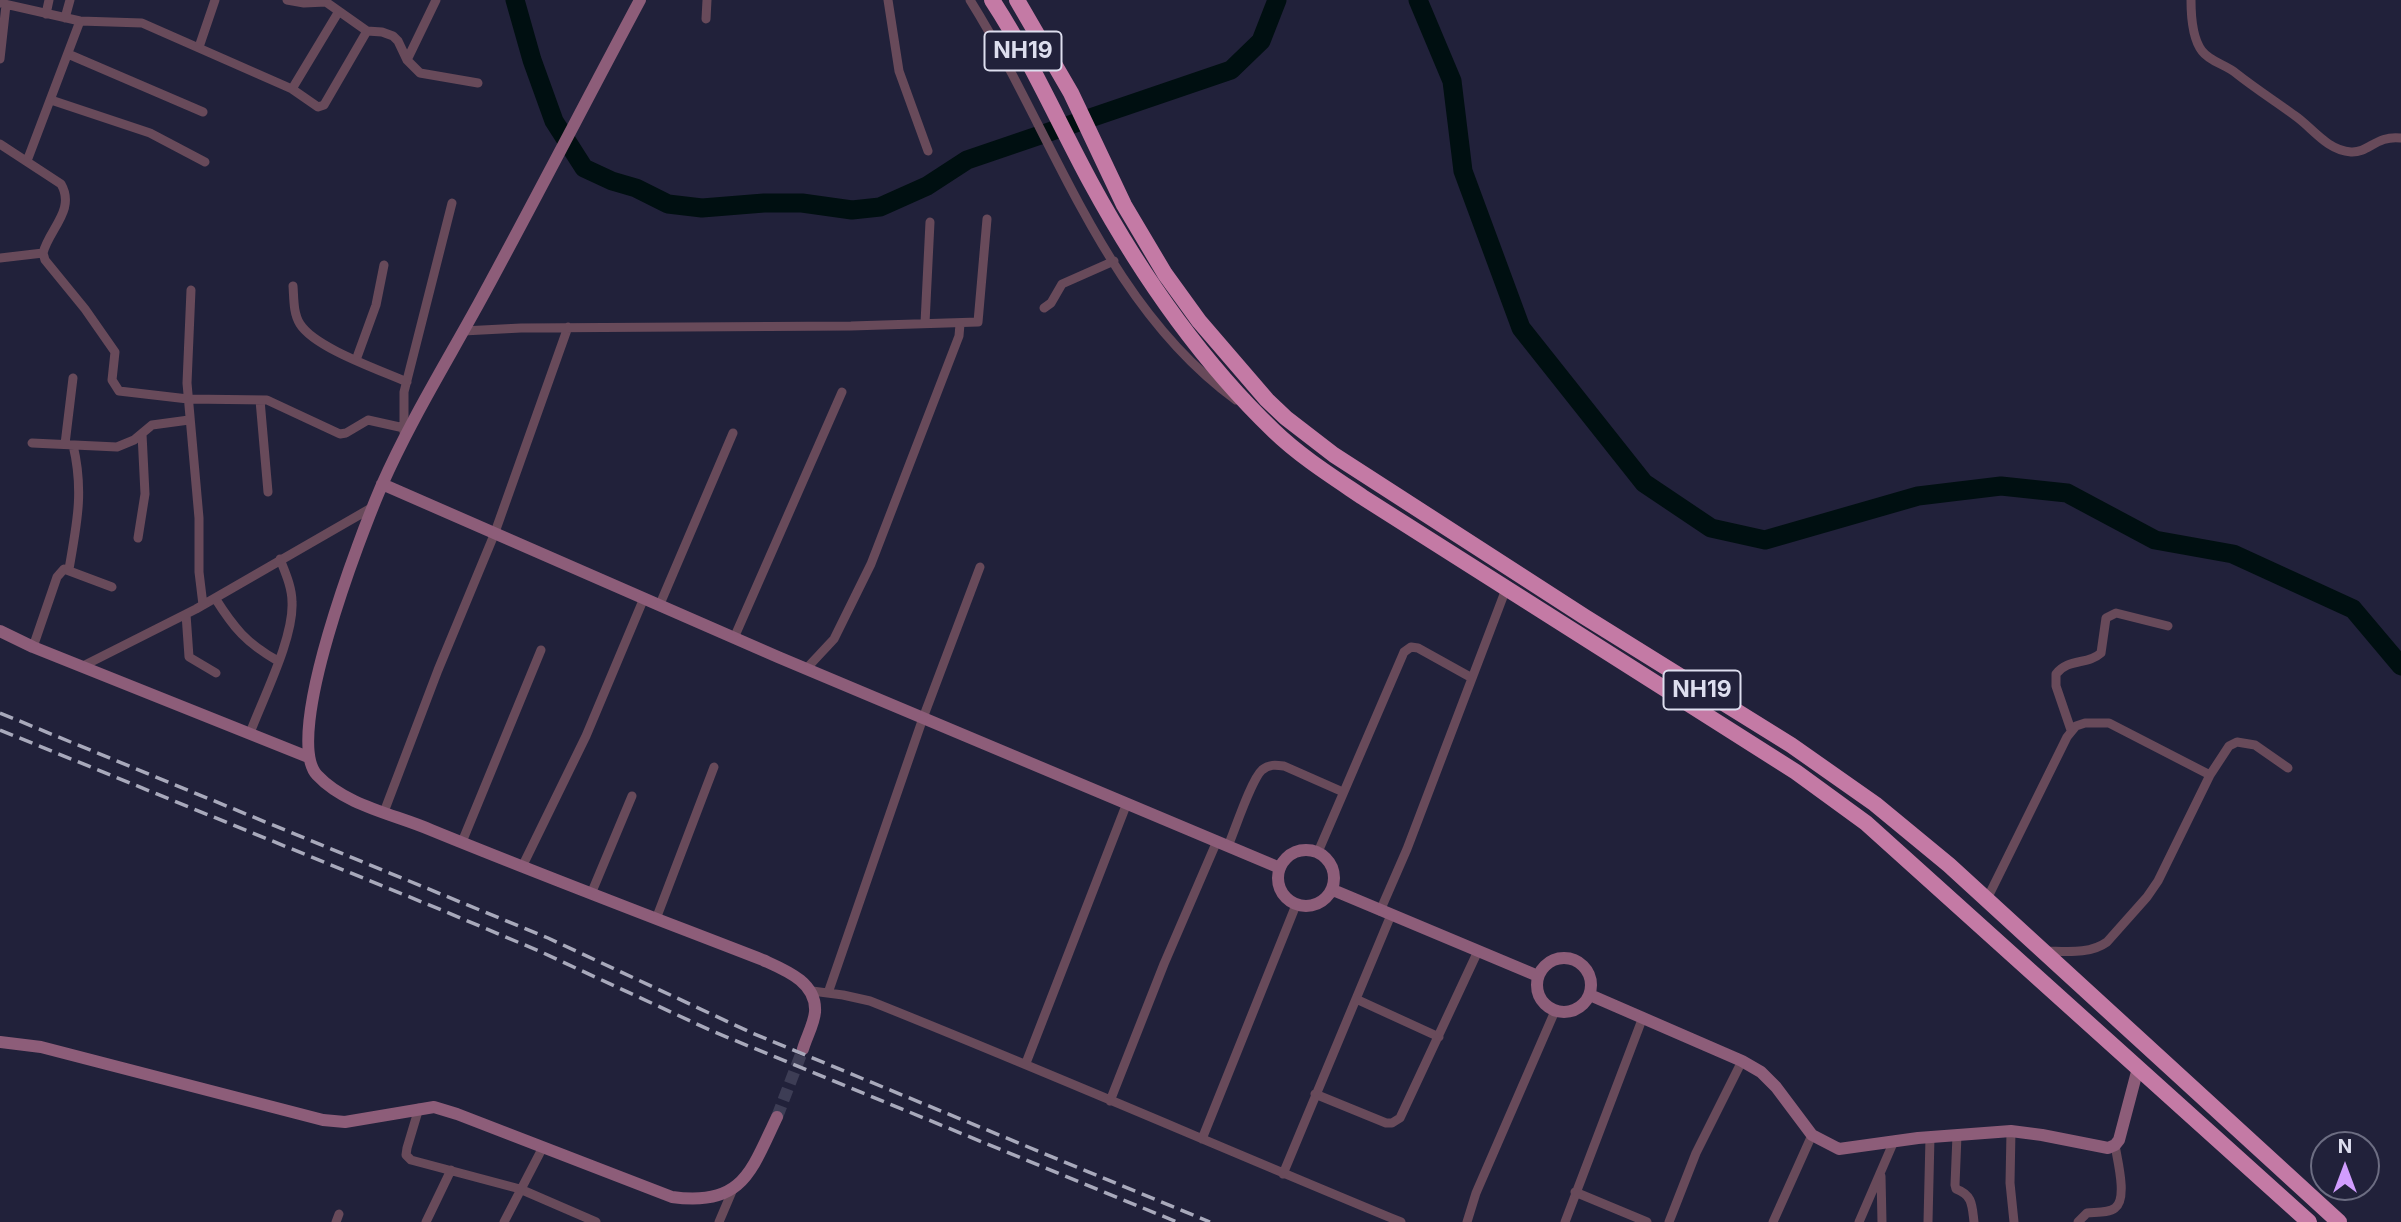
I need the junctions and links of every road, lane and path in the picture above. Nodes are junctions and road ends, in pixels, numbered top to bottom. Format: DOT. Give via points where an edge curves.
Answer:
graph roads {
  1 [pos="49,0"];
  2 [pos="70,0"];
  3 [pos="215,0"];
  4 [pos="287,0"];
  5 [pos="436,0"];
  6 [pos="640,0"];
  7 [pos="707,0"];
  8 [pos="888,0"];
  9 [pos="970,0"];
  10 [pos="992,0"];
  11 [pos="1017,0"];
  12 [pos="2191,0"];
  13 [pos="3,4"];
  14 [pos="29,5"];
  15 [pos="339,11"];
  16 [pos="46,13"];
  17 [pos="65,18"];
  18 [pos="706,19"];
  19 [pos="80,21"];
  20 [pos="367,31"];
  21 [pos="199,47"];
  22 [pos="68,54"];
  23 [pos="0,59"];
  24 [pos="407,60"];
  25 [pos="478,83"];
  26 [pos="292,89"];
  27 [pos="51,100"];
  28 [pos="203,112"];
  29 [pos="2401,138"];
  30 [pos="0,144"];
  31 [pos="928,151"];
  32 [pos="27,162"];
  33 [pos="205,162"];
  34 [pos="452,203"];
  35 [pos="987,219"];
  36 [pos="930,222"];
  37 [pos="43,253"];
  38 [pos="0,258"];
  39 [pos="1114,261"];
  40 [pos="384,265"];
  41 [pos="293,286"];
  42 [pos="191,290"];
  43 [pos="1044,308"];
  44 [pos="925,323"];
  45 [pos="960,324"];
  46 [pos="568,327"];
  47 [pos="463,331"];
  48 [pos="356,360"];
  49 [pos="73,379"];
  50 [pos="407,382"];
  51 [pos="842,391"];
  52 [pos="188,399"];
  53 [pos="260,400"];
  54 [pos="1263,419"];
  55 [pos="189,420"];
  56 [pos="404,433"];
  57 [pos="733,433"];
  58 [pos="142,434"];
  59 [pos="32,443"];
  60 [pos="69,444"];
  61 [pos="382,485"];
  62 [pos="268,492"];
  63 [pos="373,506"];
  64 [pos="494,535"];
  65 [pos="138,538"];
  66 [pos="280,559"];
  67 [pos="980,567"];
  68 [pos="69,569"];
  69 [pos="112,587"];
  70 [pos="1506,589"];
  71 [pos="215,598"];
  72 [pos="644,598"];
  73 [pos="660,604"];
  74 [pos="203,605"];
  75 [pos="186,614"];
  76 [pos="2168,626"];
  77 [pos="0,631"];
  78 [pos="734,638"];
  79 [pos="33,647"];
  80 [pos="541,650"];
  81 [pos="278,661"];
  82 [pos="83,666"];
  83 [pos="806,669"];
  84 [pos="216,673"];
  85 [pos="1472,678"];
  86 [pos="923,718"];
  87 [pos="2071,730"];
  88 [pos="250,733"];
  89 [pos="308,757"];
  90 [pos="714,767"];
  91 [pos="2288,768"];
  92 [pos="2210,775"];
  93 [pos="1343,792"];
  94 [pos="632,796"];
  95 [pos="1127,803"];
  96 [pos="384,812"];
  97 [pos="461,842"];
  98 [pos="1223,844"];
  99 [pos="1318,852"];
  100 [pos="522,867"];
  101 [pos="1280,868"];
  102 [pos="1333,890"];
  103 [pos="591,894"];
  104 [pos="1986,901"];
  105 [pos="1296,905"];
  106 [pos="1385,913"];
  107 [pos="656,919"];
  108 [pos="1478,951"];
  109 [pos="2041,951"];
  110 [pos="1538,976"];
  111 [pos="812,991"];
  112 [pos="828,993"];
  113 [pos="1590,995"];
  114 [pos="1356,999"];
  115 [pos="1555,1012"];
  116 [pos="1643,1017"];
  117 [pos="1438,1037"];
  118 [pos="0,1042"];
  119 [pos="803,1049"];
  120 [pos="1742,1061"];
  121 [pos="1026,1063"];
  122 [pos="2138,1069"];
  123 [pos="1315,1094"];
  124 [pos="1110,1101"];
  125 [pos="419,1108"];
  126 [pos="777,1117"];
  127 [pos="2011,1131"];
  128 [pos="1812,1135"];
  129 [pos="1957,1135"];
  130 [pos="1930,1137"];
  131 [pos="1202,1139"];
  132 [pos="1894,1142"];
  133 [pos="2115,1145"];
  134 [pos="543,1147"];
  135 [pos="451,1170"];
  136 [pos="1881,1171"];
  137 [pos="1283,1174"];
  138 [pos="520,1189"];
  139 [pos="733,1189"];
  140 [pos="1575,1192"];
  141 [pos="426,1222"];
  142 [pos="504,1222"];
  143 [pos="596,1222"];
  144 [pos="719,1222"];
  145 [pos="1401,1222"];
  146 [pos="1467,1222"];
  147 [pos="1565,1222"];
  148 [pos="1647,1222"];
  149 [pos="1669,1222"];
  150 [pos="1773,1222"];
  151 [pos="1859,1222"];
  152 [pos="1882,1222"];
  153 [pos="1928,1222"];
  154 [pos="1974,1222"];
  155 [pos="2014,1222"];
  156 [pos="2078,1222"];
  157 [pos="2309,1222"];
  158 [pos="2339,1222"];
  1 -- 16 [label="street"];
  2 -- 17 [label="street"];
  3 -- 21 [label="street"];
  4 -- 15 [label="street" via="321,1"];
  5 -- 24 [label="street"];
  6 -- 47 [label="street"];
  7 -- 18 [label="street"];
  8 -- 31 [label="street" via="899,71"];
  9 -- 39 [label="street"];
  10 -- 54 [label="highway, NH19" via="1112,221 1198,347"];
  11 -- 104 [label="highway, NH19" via="1165,274 1206,329 1286,418 1334,454 1835,774 1919,839"];
  12 -- 29 [label="street" via="2196,40 2205,55 2228,66 2323,141 2351,152 2384,138"];
  13 -- 14 [label="street"];
  13 -- 23 [label="street"];
  14 -- 16 [label="street"];
  15 -- 20 [label="street"];
  15 -- 26 [label="street"];
  16 -- 17 [label="street"];
  17 -- 19 [label="street"];
  19 -- 21 [label="street" via="142,23"];
  19 -- 22 [label="street"];
  20 -- 24 [label="street" via="393,36"];
  20 -- 26 [label="street" via="321,107"];
  21 -- 26 [label="street"];
  22 -- 27 [label="street"];
  22 -- 28 [label="street"];
  24 -- 25 [label="street" via="421,74"];
  27 -- 32 [label="street"];
  27 -- 33 [label="street" via="150,133"];
  30 -- 32 [label="street"];
  32 -- 37 [label="street" via="61,184 67,201"];
  34 -- 50 [label="street"];
  35 -- 45 [label="street" via="978,322"];
  36 -- 44 [label="street"];
  37 -- 38 [label="street"];
  37 -- 52 [label="street" via="116,352 114,386 126,393"];
  39 -- 43 [label="street" via="1062,284"];
  39 -- 54 [label="street" via="1150,315 1188,359 1208,380"];
  40 -- 48 [label="street" via="376,305"];
  41 -- 48 [label="street" via="296,315 307,332"];
  42 -- 52 [label="street"];
  44 -- 45 [label="street"];
  44 -- 46 [label="street"];
  45 -- 83 [label="street" via="871,565 834,639"];
  46 -- 47 [label="street"];
  46 -- 64 [label="street"];
  47 -- 56 [label="street"];
  48 -- 50 [label="street"];
  49 -- 60 [label="street"];
  50 -- 56 [label="street"];
  51 -- 78 [label="street"];
  52 -- 53 [label="street"];
  52 -- 55 [label="street"];
  53 -- 56 [label="street" via="340,434 368,421"];
  53 -- 62 [label="street"];
  54 -- 70 [label="highway, NH19" via="1330,475"];
  55 -- 58 [label="street" via="159,423"];
  55 -- 74 [label="street"];
  56 -- 61 [label="street"];
  57 -- 73 [label="street"];
  58 -- 60 [label="street" via="117,447"];
  58 -- 65 [label="street" via="145,494"];
  59 -- 60 [label="street"];
  60 -- 68 [label="street" via="80,481"];
  61 -- 63 [label="street"];
  61 -- 64 [label="street"];
  63 -- 66 [label="street"];
  63 -- 89 [label="street" via="322,659 307,728"];
  64 -- 72 [label="street"];
  64 -- 96 [label="street"];
  66 -- 71 [label="street"];
  66 -- 81 [label="street" via="293,605"];
  67 -- 86 [label="street"];
  68 -- 69 [label="street"];
  68 -- 79 [label="street" via="57,578"];
  70 -- 85 [label="street"];
  70 -- 122 [label="highway, NH19" via="1796,772 1866,823"];
  71 -- 74 [label="street"];
  71 -- 81 [label="street" via="246,641"];
  72 -- 73 [label="street"];
  72 -- 100 [label="street" via="586,736"];
  73 -- 78 [label="street"];
  74 -- 75 [label="street"];
  75 -- 82 [label="street"];
  75 -- 84 [label="street" via="189,657"];
  76 -- 87 [label="street" via="2116,613 2106,618 2101,653 2065,665 2056,674"];
  77 -- 79 [label="street"];
  78 -- 83 [label="street"];
  79 -- 82 [label="street"];
  80 -- 97 [label="street"];
  81 -- 88 [label="street"];
  82 -- 88 [label="street"];
  83 -- 86 [label="street"];
  85 -- 93 [label="street" via="1418,648 1404,652"];
  85 -- 106 [label="street"];
  86 -- 95 [label="street"];
  86 -- 112 [label="street"];
  87 -- 92 [label="street" via="2085,723 2109,723"];
  87 -- 104 [label="street"];
  88 -- 89 [label="street"];
  89 -- 96 [label="street" via="314,773 335,790"];
  90 -- 107 [label="street"];
  91 -- 92 [label="street" via="2255,745 2237,741"];
  92 -- 109 [label="street" via="2158,881 2107,942 2088,951"];
  93 -- 98 [label="street" via="1283,766 1267,767 1256,779"];
  93 -- 99 [label="street"];
  94 -- 103 [label="street"];
  95 -- 98 [label="street"];
  95 -- 121 [label="street"];
  96 -- 97 [label="street"];
  97 -- 100 [label="street"];
  98 -- 101 [label="street"];
  98 -- 124 [label="street" via="1164,964"];
  99 -- 101 [label="street" via="1291,854"];
  99 -- 102 [label="street" via="1334,872"];
  100 -- 103 [label="street"];
  101 -- 105 [label="street" via="1282,894"];
  102 -- 105 [label="street" via="1313,906"];
  102 -- 106 [label="street"];
  103 -- 107 [label="street"];
  104 -- 109 [label="highway, NH19"];
  105 -- 131 [label="street"];
  106 -- 108 [label="street"];
  106 -- 114 [label="street"];
  107 -- 111 [label="street" via="763,960 791,973"];
  108 -- 110 [label="street"];
  108 -- 117 [label="street"];
  109 -- 158 [label="highway, NH19"];
  110 -- 113 [label="street" via="1552,961 1570,958 1590,975"];
  110 -- 115 [label="street" via="1537,992"];
  111 -- 112 [label="street"];
  111 -- 119 [label="street" via="815,1012"];
  112 -- 121 [label="street" via="870,1001"];
  113 -- 115 [label="street" via="1573,1011"];
  113 -- 116 [label="street"];
  114 -- 117 [label="street"];
  114 -- 123 [label="street"];
  115 -- 146 [label="street"];
  116 -- 120 [label="street"];
  116 -- 140 [label="street"];
  117 -- 123 [label="street" via="1400,1118 1392,1123"];
  118 -- 125 [label="street" via="41,1047 323,1120 356,1121"];
  120 -- 128 [label="street" via="1776,1087"];
  120 -- 149 [label="street" via="1696,1153"];
  121 -- 124 [label="street"];
  122 -- 133 [label="street"];
  122 -- 157 [label="highway, NH19"];
  123 -- 137 [label="street"];
  124 -- 131 [label="street"];
  125 -- 134 [label="street" via="457,1114"];
  125 -- 135 [label="street" via="406,1155 417,1163"];
  126 -- 139 [label="street" via="751,1172"];
  127 -- 129 [label="street"];
  127 -- 133 [label="street" via="2102,1149"];
  127 -- 155 [label="street"];
  128 -- 132 [label="street" via="1839,1149"];
  128 -- 150 [label="street"];
  129 -- 130 [label="street"];
  129 -- 154 [label="street" via="1955,1185 1970,1198"];
  130 -- 132 [label="street"];
  130 -- 153 [label="street"];
  131 -- 137 [label="street"];
  132 -- 136 [label="street"];
  133 -- 156 [label="street" via="2120,1202 2116,1208 2087,1213"];
  134 -- 138 [label="street"];
  134 -- 139 [label="street" via="672,1197 693,1200"];
  135 -- 138 [label="street"];
  135 -- 141 [label="street"];
  136 -- 151 [label="street"];
  136 -- 152 [label="street"];
  137 -- 145 [label="street"];
  138 -- 142 [label="street"];
  138 -- 143 [label="street"];
  139 -- 144 [label="street"];
  140 -- 147 [label="street"];
  140 -- 148 [label="street"];
}
